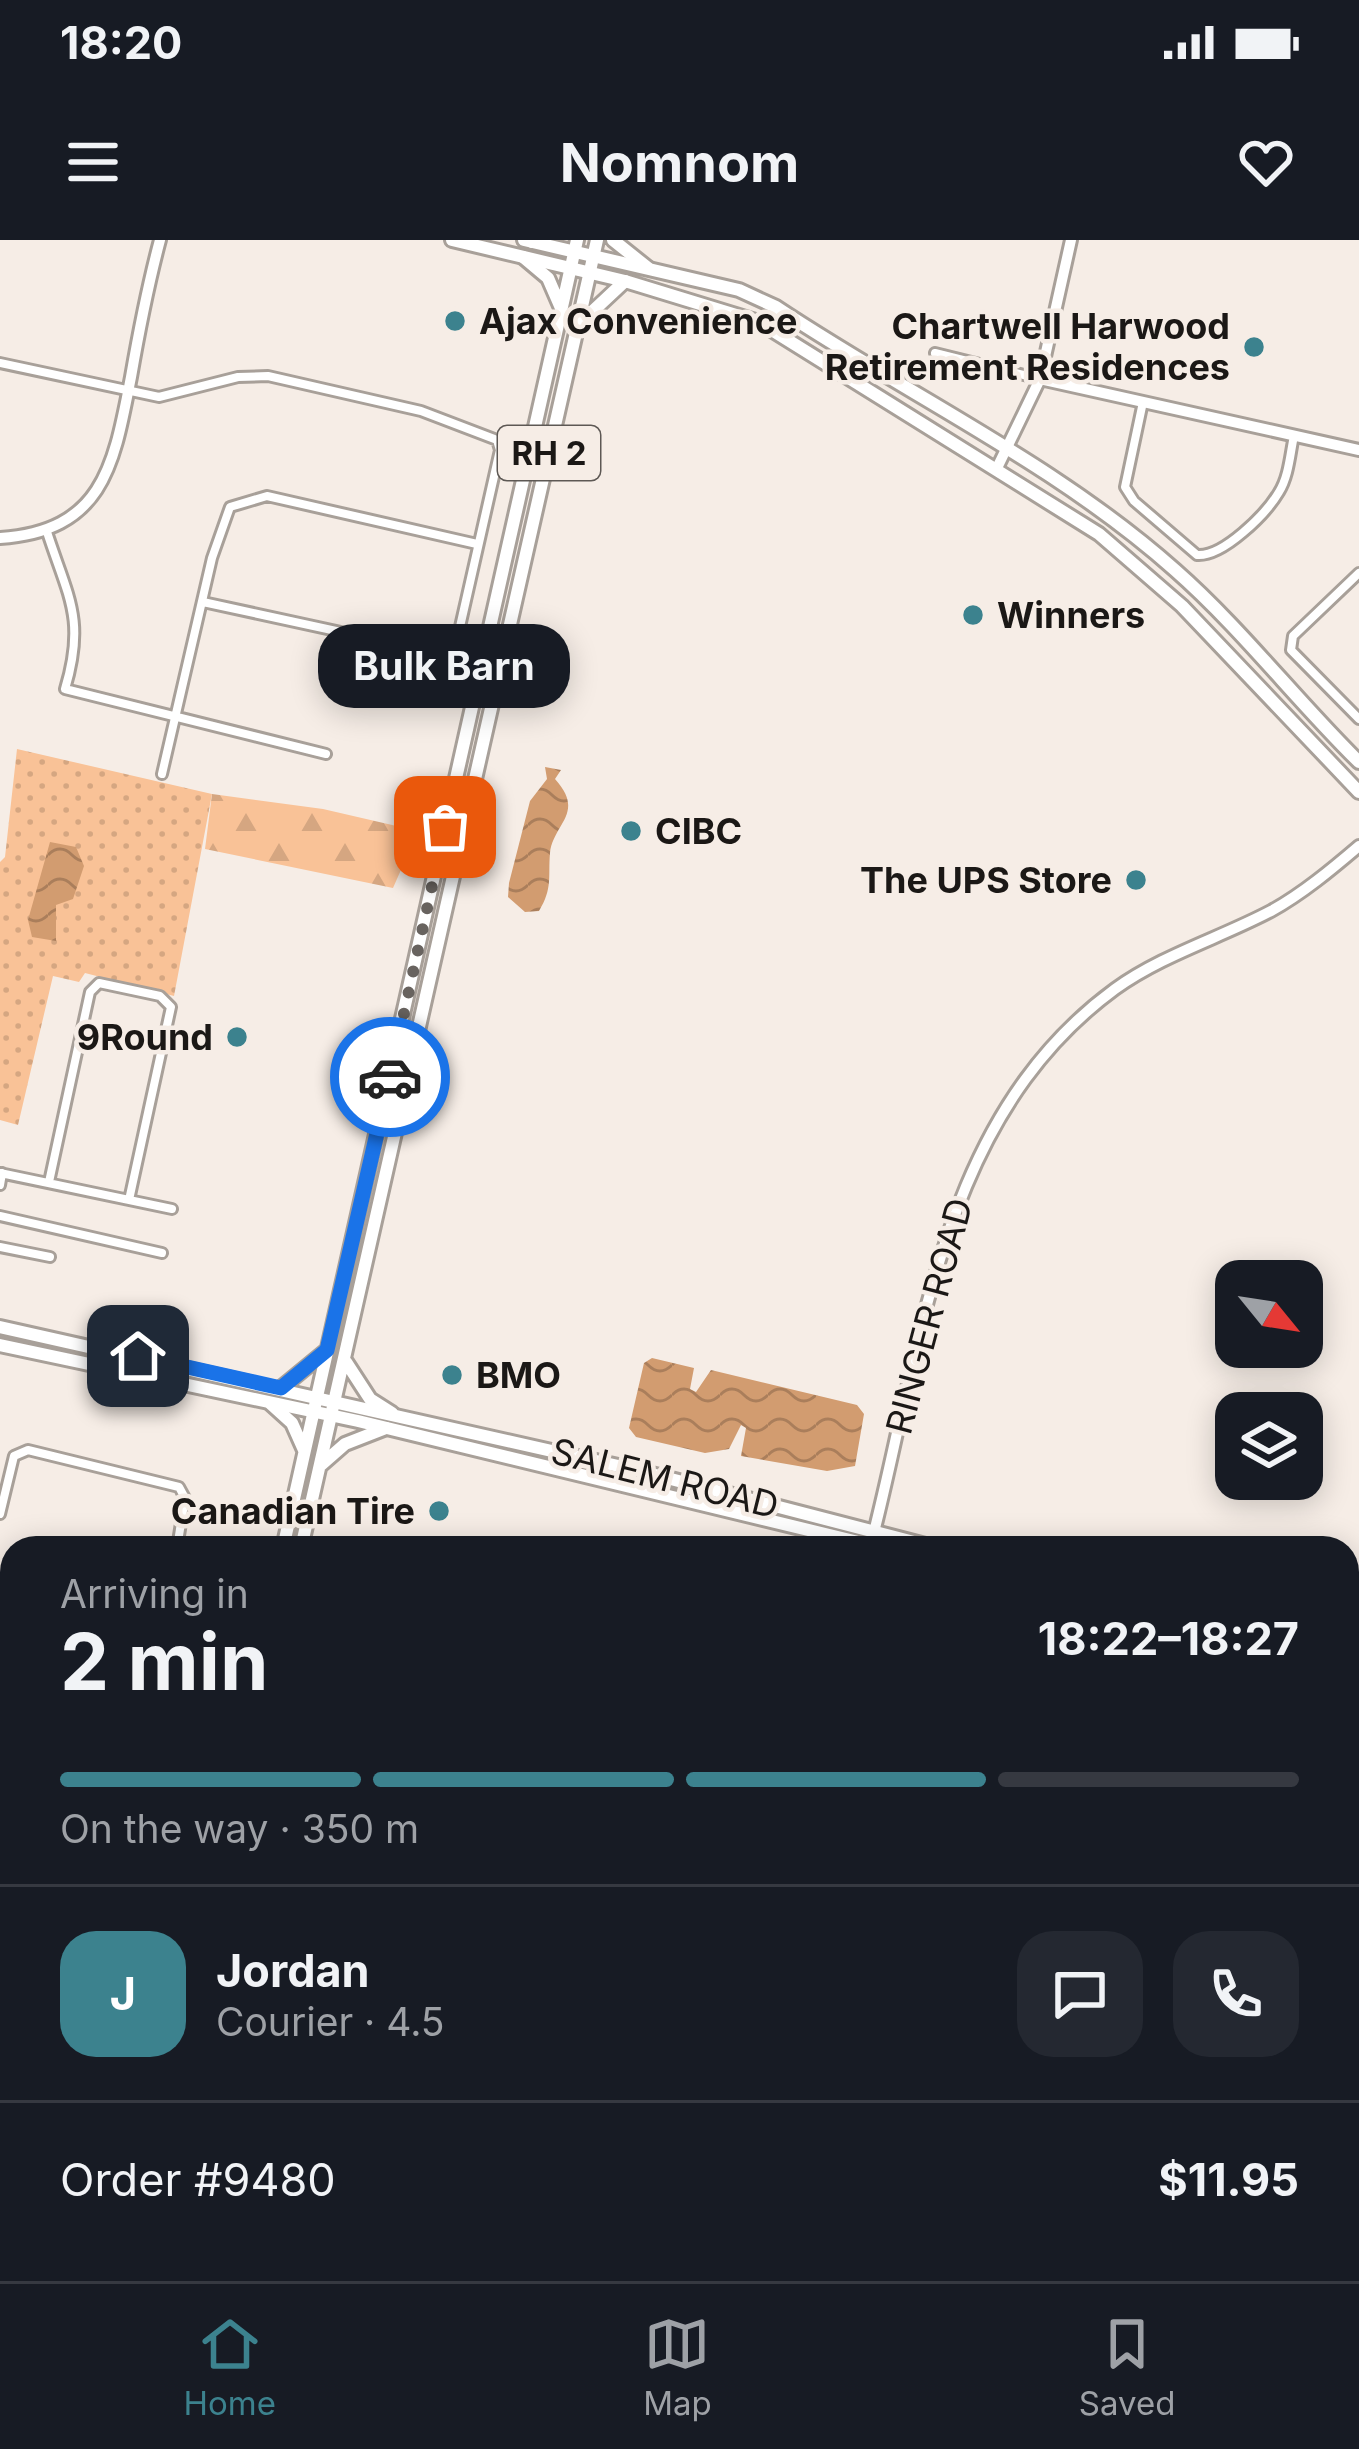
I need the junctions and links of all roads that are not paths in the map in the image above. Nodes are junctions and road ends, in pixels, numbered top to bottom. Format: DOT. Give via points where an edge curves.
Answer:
graph roads {
  1 [pos="160,240"];
  2 [pos="452,240"];
  3 [pos="597,240"];
  4 [pos="614,240"];
  5 [pos="1071,240"];
  6 [pos="534,241"];
  7 [pos="575,246"];
  8 [pos="593,256"];
  9 [pos="523,257"];
  10 [pos="570,268"];
  11 [pos="648,268"];
  12 [pos="589,272"];
  13 [pos="625,280"];
  14 [pos="561,309"];
  15 [pos="577,326"];
  16 [pos="935,353"];
  17 [pos="0,363"];
  18 [pos="1040,379"];
  19 [pos="128,392"];
  20 [pos="1143,401"];
  21 [pos="1294,436"];
  22 [pos="1009,449"];
  23 [pos="1359,450"];
  24 [pos="997,468"];
  25 [pos="47,532"];
  26 [pos="0,538"];
  27 [pos="477,544"];
  28 [pos="1359,573"];
  29 [pos="203,602"];
  30 [pos="1359,719"];
  31 [pos="174,720"];
  32 [pos="326,754"];
  33 [pos="1359,762"];
  34 [pos="162,774"];
  35 [pos="1359,792"];
  36 [pos="1359,846"];
  37 [pos="1,1173"];
  38 [pos="49,1182"];
  39 [pos="0,1185"];
  40 [pos="129,1201"];
  41 [pos="172,1210"];
  42 [pos="0,1216"];
  43 [pos="0,1246"];
  44 [pos="162,1252"];
  45 [pos="50,1257"];
  46 [pos="0,1327"];
  47 [pos="0,1345"];
  48 [pos="327,1350"];
  49 [pos="345,1360"];
  50 [pos="281,1388"];
  51 [pos="316,1396"];
  52 [pos="337,1401"];
  53 [pos="271,1403"];
  54 [pos="314,1412"];
  55 [pos="392,1413"];
  56 [pos="333,1416"];
  57 [pos="386,1428"];
  58 [pos="304,1452"];
  59 [pos="320,1466"];
  60 [pos="0,1514"];
  61 [pos="874,1530"];
  62 [pos="179,1536"];
  63 [pos="286,1536"];
  64 [pos="305,1536"];
  65 [pos="832,1536"];
  66 [pos="875,1536"];
  67 [pos="895,1536"];
  1 -- 19 [label="street"];
  2 -- 9 [label="main road"];
  3 -- 8 [label="main road, RH 2"];
  4 -- 11 [label="main road"];
  5 -- 18 [label="street"];
  6 -- 7 [label="main road"];
  7 -- 8 [label="main road"];
  7 -- 10 [label="main road, RH 2"];
  8 -- 11 [label="main road"];
  8 -- 12 [label="main road, RH 2"];
  9 -- 10 [label="main road"];
  9 -- 14 [label="main road" via="548,278"];
  10 -- 12 [label="main road"];
  10 -- 14 [label="main road, RH 2"];
  11 -- 22 [label="main road" via="776,307"];
  12 -- 13 [label="main road"];
  12 -- 15 [label="main road, RH 2"];
  13 -- 15 [label="main road"];
  13 -- 24 [label="main road" via="759,322"];
  14 -- 48 [label="main road, RH 2"];
  15 -- 49 [label="main road, RH 2"];
  16 -- 18 [label="street"];
  17 -- 19 [label="street"];
  18 -- 20 [label="street"];
  18 -- 22 [label="street"];
  19 -- 25 [label="street" via="115,461 96,496"];
  19 -- 27 [label="street" via="159,397 268,376 490,434 500,450"];
  20 -- 21 [label="street"];
  20 -- 21 [label="street" via="1126,487 1197,555 1219,550 1272,502"];
  21 -- 23 [label="street"];
  22 -- 24 [label="street"];
  22 -- 33 [label="main road" via="1176,571"];
  24 -- 35 [label="main road" via="1099,534 1182,605"];
  25 -- 26 [label="street"];
  25 -- 31 [label="street" via="76,608 65,688"];
  27 -- 29 [label="street" via="250,497 230,508"];
  27 -- 29 [label="street" via="447,655"];
  28 -- 30 [label="street" via="1293,636 1291,650"];
  29 -- 31 [label="street"];
  31 -- 32 [label="street"];
  31 -- 34 [label="street"];
  36 -- 61 [label="street, RINGER ROAD" via="1274,909 1115,989 1059,1042 990,1131 942,1243"];
  37 -- 38 [label="street"];
  37 -- 39 [label="street"];
  38 -- 40 [label="street"];
  38 -- 40 [label="street" via="90,992 99,983 160,996 170,1007"];
  40 -- 41 [label="street"];
  42 -- 44 [label="street"];
  43 -- 45 [label="street"];
  46 -- 50 [label="main road, SALEM ROAD"];
  47 -- 53 [label="main road, SALEM ROAD"];
  48 -- 50 [label="main road"];
  48 -- 51 [label="main road, RH 2"];
  49 -- 52 [label="main road, RH 2"];
  49 -- 55 [label="main road" via="370,1399"];
  50 -- 51 [label="main road, SALEM ROAD"];
  51 -- 52 [label="main road, SALEM ROAD"];
  51 -- 54 [label="main road, RH 2"];
  52 -- 55 [label="main road, SALEM ROAD"];
  52 -- 56 [label="main road, RH 2"];
  53 -- 54 [label="main road, SALEM ROAD"];
  53 -- 58 [label="main road" via="292,1423"];
  54 -- 56 [label="main road, SALEM ROAD"];
  54 -- 58 [label="main road, RH 2"];
  55 -- 61 [label="main road, SALEM ROAD"];
  56 -- 57 [label="main road, SALEM ROAD"];
  56 -- 59 [label="main road, RH 2"];
  57 -- 59 [label="main road" via="345,1444"];
  57 -- 65 [label="main road, SALEM ROAD"];
  58 -- 63 [label="main road, RH 2"];
  59 -- 64 [label="main road, RH 2"];
  60 -- 62 [label="street" via="14,1456 28,1450 179,1486 185,1498"];
  61 -- 66 [label="street, RINGER ROAD"];
  61 -- 67 [label="main road, SALEM ROAD"];
}
